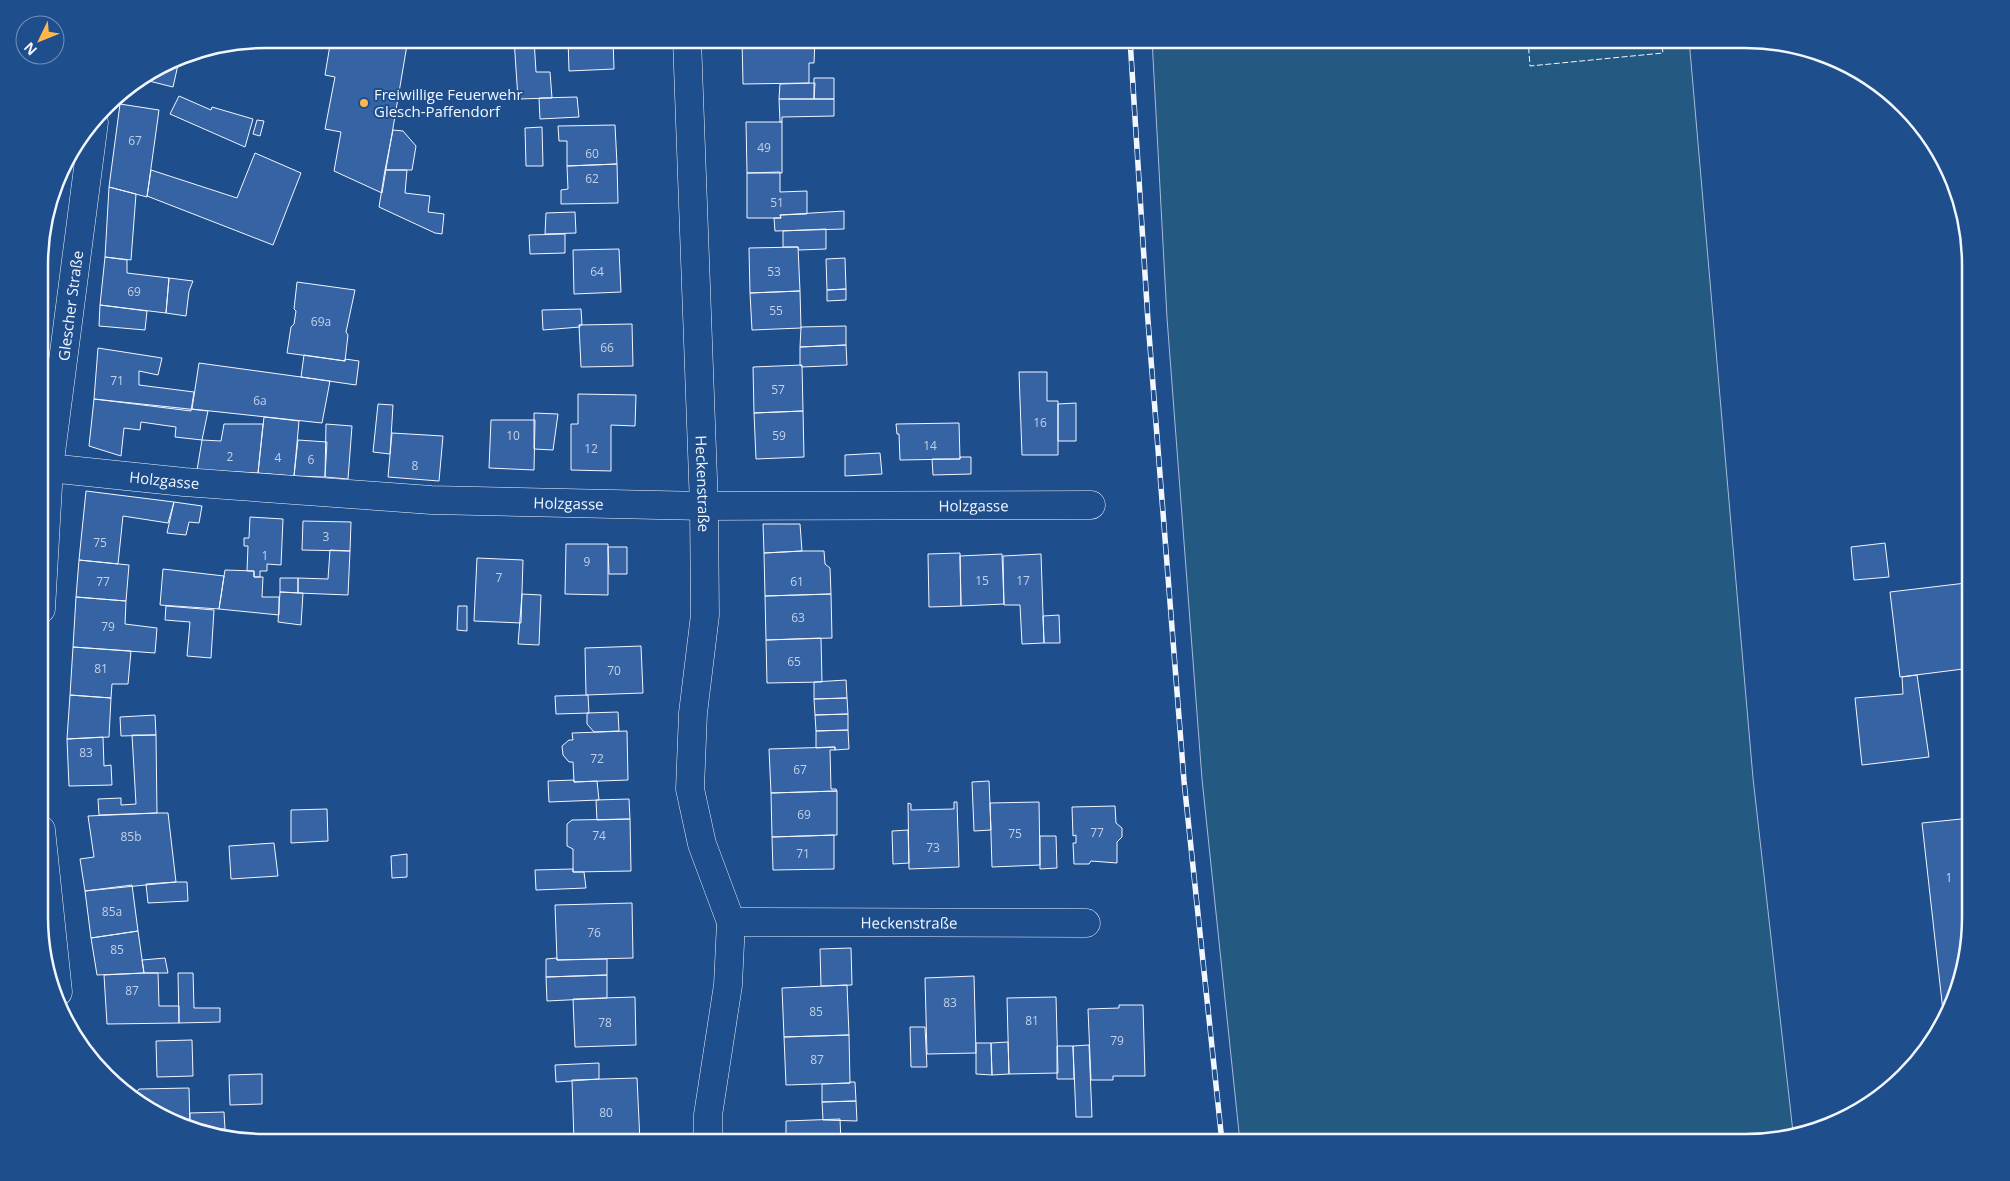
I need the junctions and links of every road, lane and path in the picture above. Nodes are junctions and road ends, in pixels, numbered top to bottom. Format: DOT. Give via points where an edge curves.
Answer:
graph roads {
  1 [pos="687,48"];
  2 [pos="93,131"];
  3 [pos="49,468"];
  4 [pos="48,486"];
  5 [pos="1091,505"];
  6 [pos="704,506"];
  7 [pos="48,897"];
  8 [pos="732,922"];
  9 [pos="1086,923"];
  10 [pos="57,978"];
  11 [pos="708,1134"];
  1 -- 6 [label="street, Heckenstraße"];
  2 -- 3 [label="street, Glescher Straße"];
  3 -- 4 [label="street, Glescher Straße"];
  3 -- 6 [label="street, Holzgasse" via="184,482 431,500"];
  5 -- 6 [label="street, Holzgasse"];
  6 -- 8 [label="street, Heckenstraße" via="705,615 693,713 690,789 702,844"];
  7 -- 10 [label="street"];
  8 -- 9 [label="street, Heckenstraße"];
  8 -- 11 [label="street, Heckenstraße" via="728,985 708,1115"];
}
